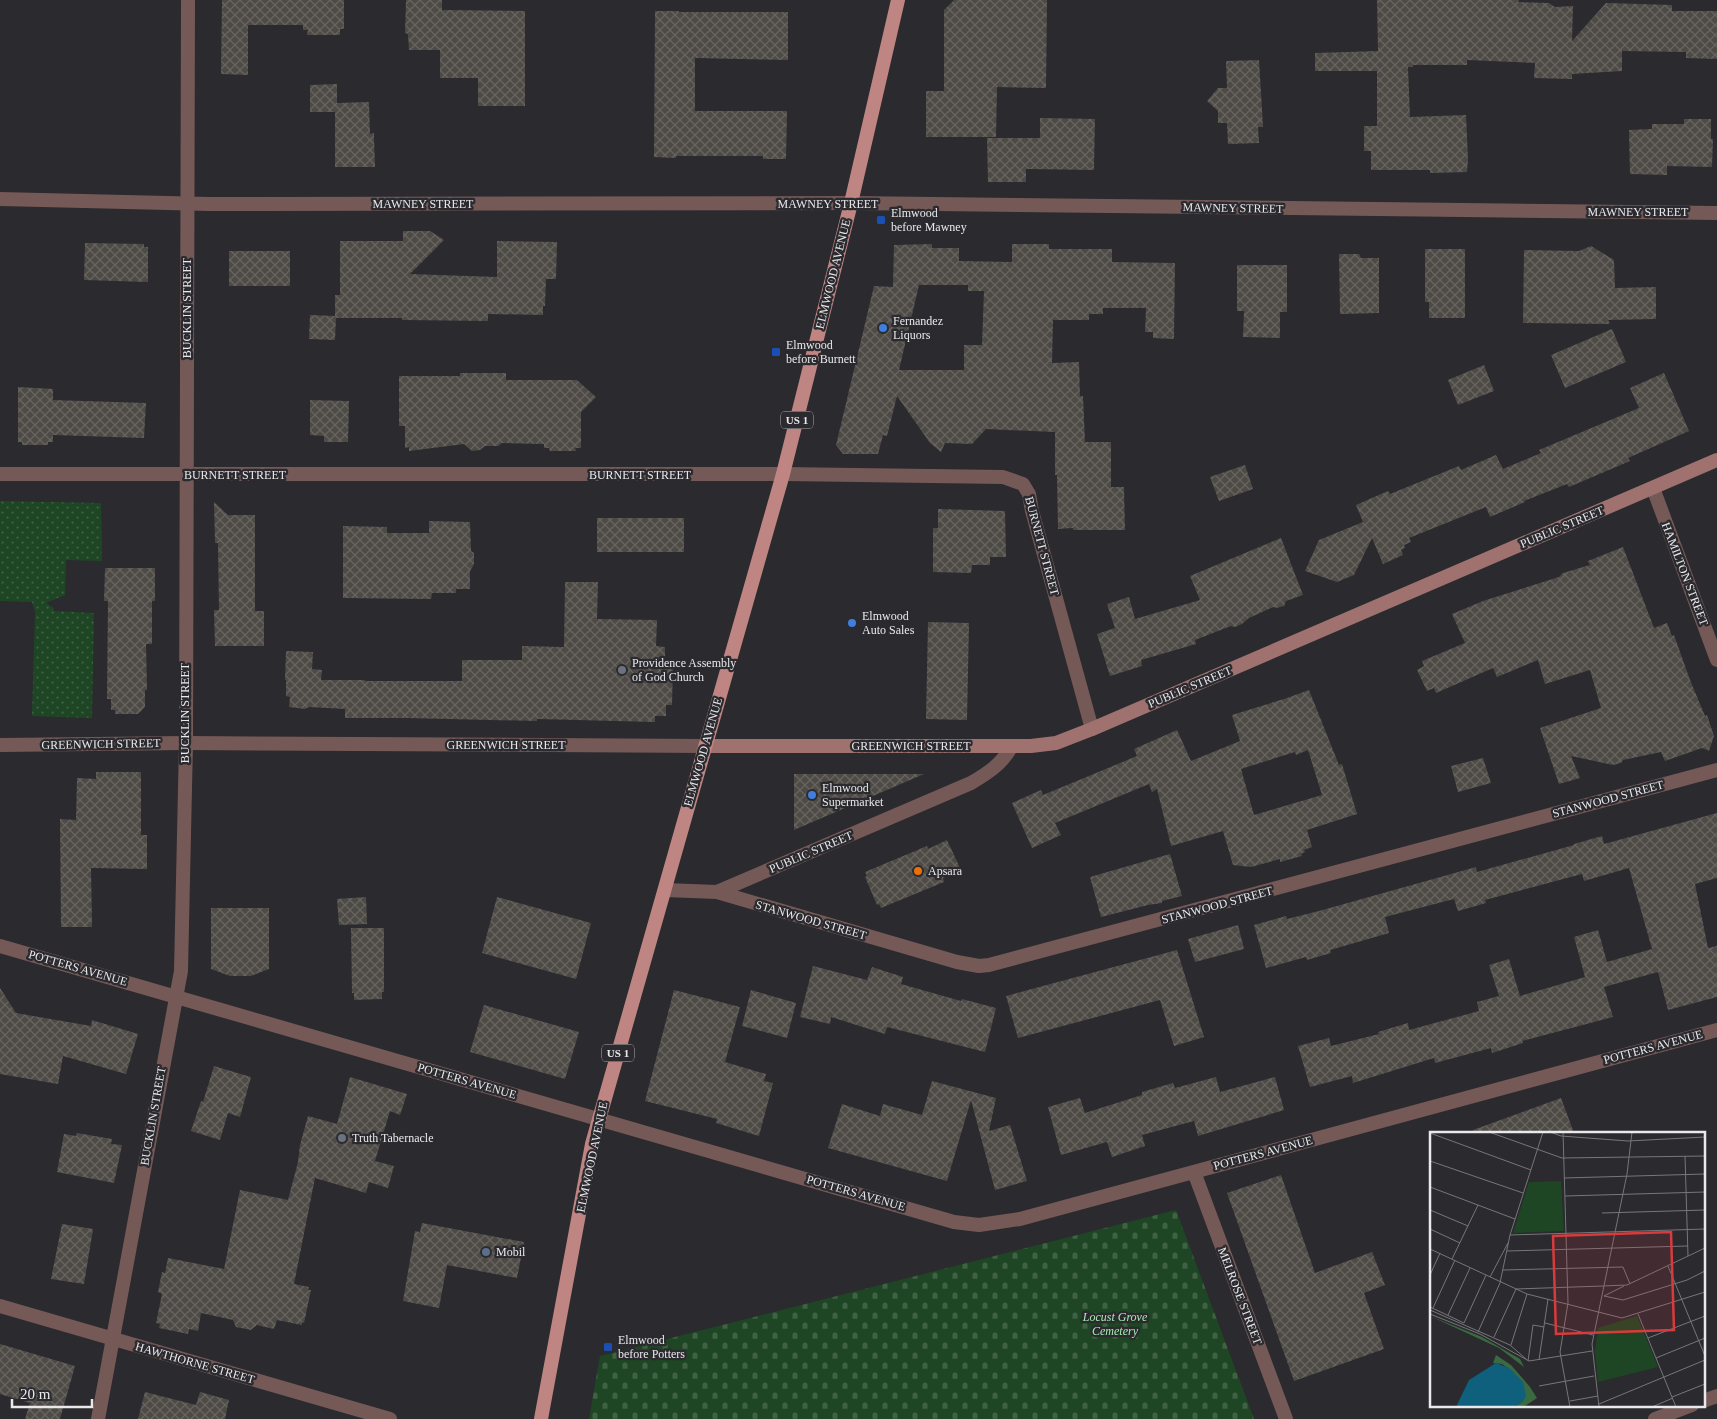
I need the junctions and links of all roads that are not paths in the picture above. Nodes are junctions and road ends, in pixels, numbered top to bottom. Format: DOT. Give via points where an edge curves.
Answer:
graph roads {
  1 [pos="188,0"];
  2 [pos="898,0"];
  3 [pos="0,199"];
  4 [pos="851,203"];
  5 [pos="188,204"];
  6 [pos="1717,213"];
  7 [pos="1717,460"];
  8 [pos="0,474"];
  9 [pos="783,474"];
  10 [pos="185,475"];
  11 [pos="1652,488"];
  12 [pos="1717,660"];
  13 [pos="1092,730"];
  14 [pos="186,743"];
  15 [pos="0,745"];
  16 [pos="705,746"];
  17 [pos="1012,746"];
  18 [pos="1717,770"];
  19 [pos="665,890"];
  20 [pos="717,892"];
  21 [pos="0,946"];
  22 [pos="175,997"];
  23 [pos="1717,1030"];
  24 [pos="598,1119"];
  25 [pos="1194,1172"];
  26 [pos="0,1306"];
  27 [pos="112,1339"];
  28 [pos="1717,1396"];
  29 [pos="1704,1401"];
  30 [pos="1689,1406"];
  31 [pos="98,1419"];
  32 [pos="390,1419"];
  33 [pos="541,1419"];
  34 [pos="1286,1419"];
  35 [pos="1655,1419"];
  1 -- 5 [label="street, BUCKLIN STREET"];
  2 -- 4 [label="main road, ELMWOOD AVENUE / US 1"];
  3 -- 5 [label="street, MAWNEY STREET"];
  4 -- 5 [label="street, MAWNEY STREET"];
  4 -- 6 [label="street, MAWNEY STREET"];
  4 -- 9 [label="main road, ELMWOOD AVENUE / US 1"];
  5 -- 10 [label="street, BUCKLIN STREET"];
  7 -- 11 [label="main road, PUBLIC STREET"];
  8 -- 10 [label="street, BURNETT STREET"];
  9 -- 10 [label="street, BURNETT STREET"];
  9 -- 13 [label="street, BURNETT STREET" via="1003,477 1023,484 1029,494"];
  9 -- 16 [label="main road, ELMWOOD AVENUE / US 1"];
  10 -- 14 [label="street, BUCKLIN STREET"];
  11 -- 12 [label="street, HAMILTON STREET"];
  11 -- 13 [label="main road, PUBLIC STREET"];
  13 -- 17 [label="main road, PUBLIC STREET" via="1056,743"];
  14 -- 15 [label="street, GREENWICH STREET"];
  14 -- 16 [label="street, GREENWICH STREET"];
  14 -- 22 [label="street, BUCKLIN STREET" via="181,972"];
  16 -- 17 [label="main road, GREENWICH STREET"];
  16 -- 19 [label="main road, ELMWOOD AVENUE / US 1"];
  17 -- 20 [label="street, PUBLIC STREET" via="997,767 971,783"];
  18 -- 20 [label="street, STANWOOD STREET" via="989,966 957,962"];
  19 -- 20 [label="street, PUBLIC STREET"];
  19 -- 24 [label="main road, ELMWOOD AVENUE / US 1"];
  21 -- 22 [label="street, POTTERS AVENUE"];
  22 -- 24 [label="street, POTTERS AVENUE"];
  22 -- 27 [label="street, BUCKLIN STREET"];
  23 -- 25 [label="street, POTTERS AVENUE"];
  24 -- 25 [label="street, POTTERS AVENUE" via="954,1222 979,1225 1020,1220"];
  24 -- 33 [label="main road, ELMWOOD AVENUE / US 1"];
  25 -- 34 [label="street, MELROSE STREET"];
  26 -- 27 [label="street, HAWTHORNE STREET"];
  27 -- 31 [label="street, BUCKLIN STREET"];
  27 -- 32 [label="street, HAWTHORNE STREET"];
  28 -- 29 [label="street"];
  30 -- 35 [label="street"];
}
